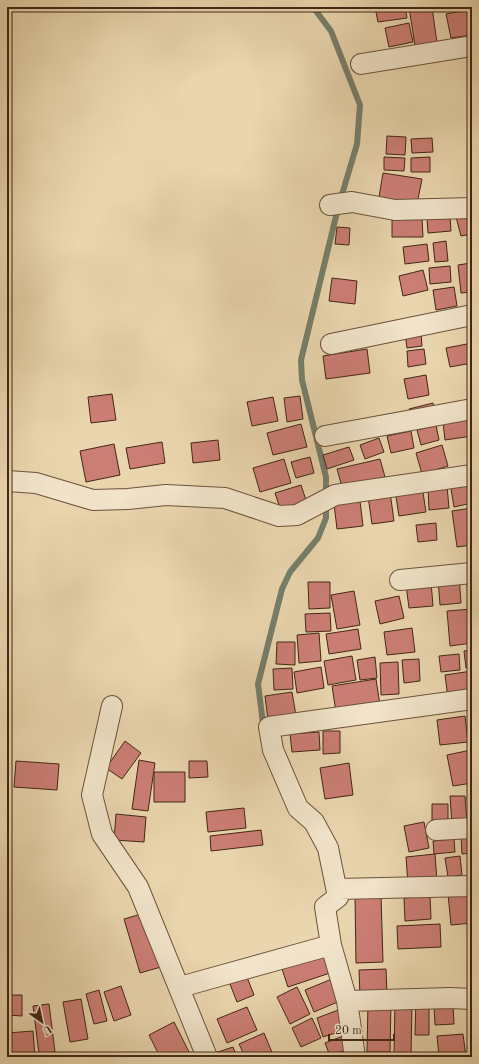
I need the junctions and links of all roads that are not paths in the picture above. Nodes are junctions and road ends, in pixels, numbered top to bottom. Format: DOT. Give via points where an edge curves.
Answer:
graph roads {
  1 [pos="472,46"];
  2 [pos="361,64"];
  3 [pos="330,205"];
  4 [pos="472,208"];
  5 [pos="472,315"];
  6 [pos="331,344"];
  7 [pos="472,409"];
  8 [pos="325,436"];
  9 [pos="472,475"];
  10 [pos="7,480"];
  11 [pos="472,573"];
  12 [pos="400,580"];
  13 [pos="472,699"];
  14 [pos="112,706"];
  15 [pos="472,828"];
  16 [pos="436,830"];
  17 [pos="472,886"];
  18 [pos="338,890"];
  19 [pos="331,945"];
  20 [pos="180,987"];
  21 [pos="472,999"];
  22 [pos="347,1001"];
  23 [pos="207,1057"];
  24 [pos="355,1057"];
  1 -- 2 [label="street"];
  3 -- 4 [label="street" via="352,202 395,210"];
  5 -- 6 [label="street"];
  7 -- 8 [label="street"];
  9 -- 10 [label="street" via="335,495 297,515 280,516 225,498 166,495 128,500 93,500 36,482"];
  11 -- 12 [label="street"];
  13 -- 18 [label="street" via="269,727 273,750 298,808 314,822 328,848"];
  14 -- 20 [label="street" via="92,795 102,834 138,887"];
  15 -- 16 [label="street"];
  17 -- 18 [label="street"];
  18 -- 19 [label="street" via="338,897 325,907"];
  19 -- 20 [label="street"];
  19 -- 22 [label="street"];
  20 -- 23 [label="street"];
  21 -- 22 [label="street"];
  22 -- 24 [label="street"];
}
